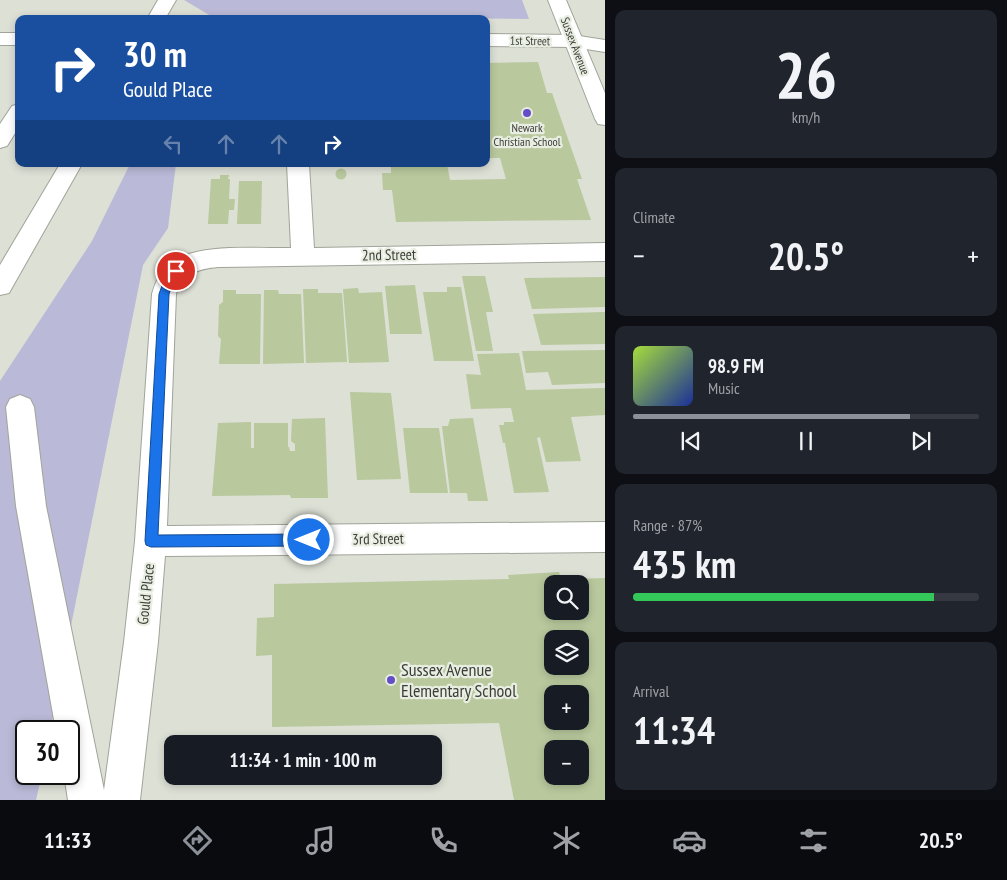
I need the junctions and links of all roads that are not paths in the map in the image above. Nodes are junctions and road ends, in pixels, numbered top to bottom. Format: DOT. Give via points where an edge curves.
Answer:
graph roads {
  1 [pos="167,0"];
  2 [pos="557,0"];
  3 [pos="158,15"];
  4 [pos="604,36"];
  5 [pos="0,39"];
  6 [pos="15,39"];
  7 [pos="490,40"];
  8 [pos="573,41"];
  9 [pos="604,46"];
  10 [pos="15,117"];
  11 [pos="604,119"];
  12 [pos="0,141"];
  13 [pos="69,167"];
  14 [pos="298,167"];
  15 [pos="604,252"];
  16 [pos="303,257"];
  17 [pos="176,271"];
  18 [pos="0,286"];
  19 [pos="20,407"];
  20 [pos="604,537"];
  21 [pos="151,541"];
  22 [pos="87,800"];
  23 [pos="121,800"];
  1 -- 3 [label="main road"];
  2 -- 8 [label="main road, Sussex Avenue"];
  4 -- 8 [label="main road, 1st Street"];
  5 -- 6 [label="main road"];
  7 -- 8 [label="main road, 1st Street"];
  8 -- 9 [label="main road, 1st Street"];
  8 -- 11 [label="main road, Sussex Avenue"];
  10 -- 12 [label="main road"];
  13 -- 18 [label="main road"];
  14 -- 16 [label="main road"];
  15 -- 16 [label="main road, 2nd Street"];
  16 -- 17 [label="main road, 2nd Street" via="207,259"];
  17 -- 21 [label="main road, Gould Place" via="169,278 164,294"];
  19 -- 22 [label="main road" via="31,506"];
  20 -- 21 [label="main road, 3rd Street"];
  21 -- 23 [label="main road, Gould Place"];
}
